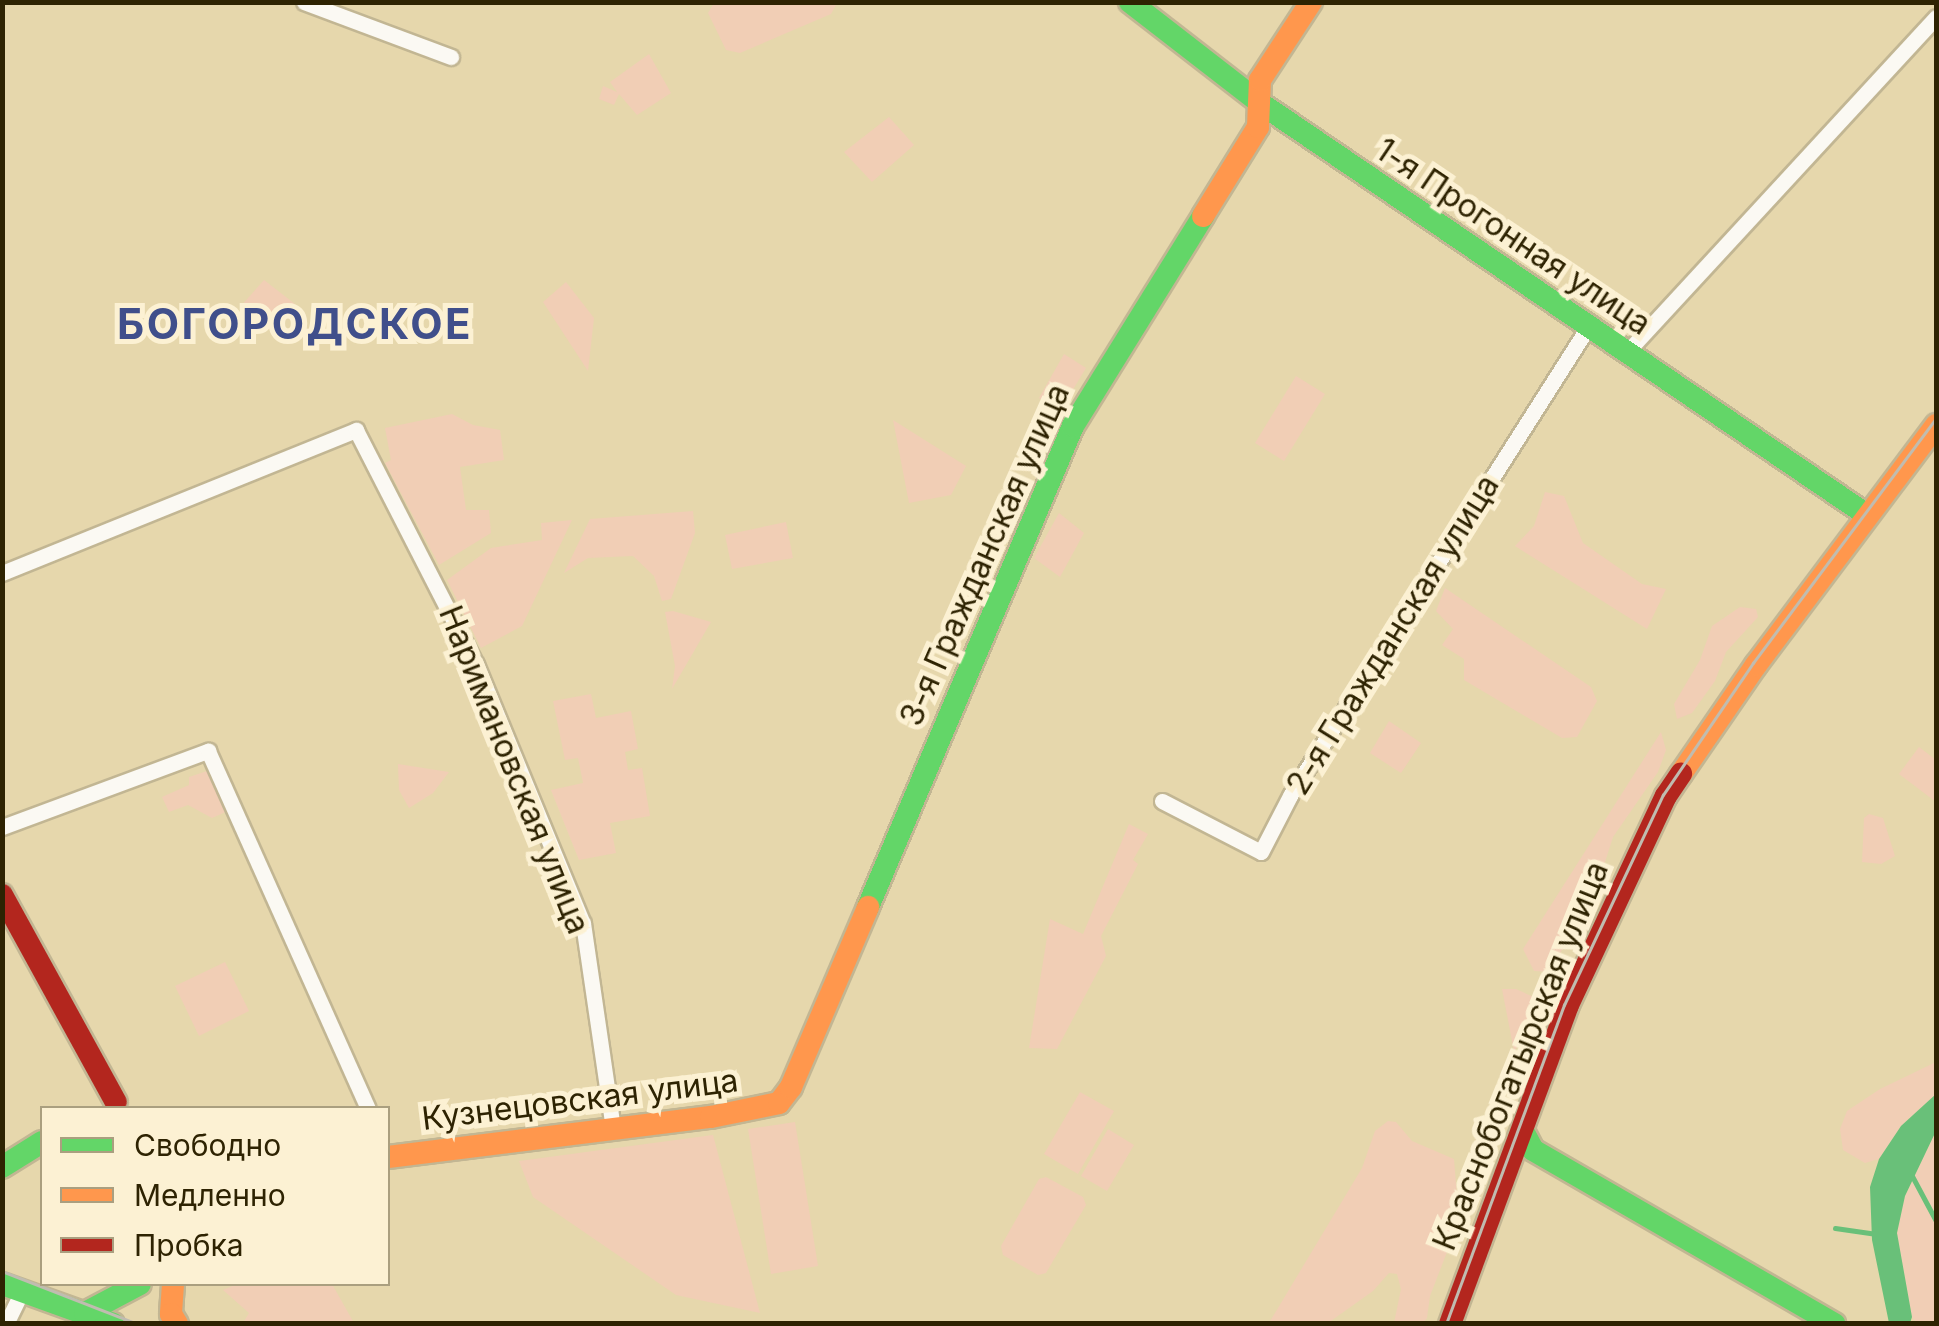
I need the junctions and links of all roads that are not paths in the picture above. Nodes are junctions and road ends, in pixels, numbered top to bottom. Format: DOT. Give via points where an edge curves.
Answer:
graph roads {
  1 [pos="1130,2"];
  2 [pos="1311,2"];
  3 [pos="309,3"];
  4 [pos="1936,17"];
  5 [pos="451,57"];
  6 [pos="1260,102"];
  7 [pos="1588,328"];
  8 [pos="1626,353"];
  9 [pos="1936,425"];
  10 [pos="1867,515"];
  11 [pos="2,573"];
  12 [pos="1162,801"];
  13 [pos="2,827"];
  14 [pos="2,895"];
  15 [pos="779,1103"];
  16 [pos="115,1106"];
  17 [pos="367,1106"];
  18 [pos="613,1129"];
  19 [pos="1523,1131"];
  20 [pos="40,1143"];
  21 [pos="390,1155"];
  22 [pos="2,1167"];
  23 [pos="1504,1182"];
  24 [pos="1592,1184"];
  25 [pos="136,1286"];
  26 [pos="172,1286"];
  27 [pos="12,1287"];
  28 [pos="85,1313"];
  29 [pos="6,1324"];
  30 [pos="112,1324"];
  31 [pos="176,1324"];
  32 [pos="1450,1324"];
  33 [pos="1834,1324"];
  1 -- 6 [label="street, 1-я Прогонная улица"];
  2 -- 6 [label="street, 3-я Гражданская улица" via="1260,80"];
  3 -- 5 [label="street"];
  4 -- 8 [label="street"];
  6 -- 7 [label="street, 1-я Прогонная улица"];
  6 -- 15 [label="street, 3-я Гражданская улица" via="1258,127 1073,426"];
  7 -- 8 [label="street, 1-я Прогонная улица"];
  7 -- 12 [label="street, 2-я Гражданская улица" via="1291,794 1261,852"];
  8 -- 10 [label="street, 1-я Прогонная улица"];
  9 -- 10 [label="street, Краснобогатырская улица"];
  10 -- 19 [label="street, Краснобогатырская улица" via="1666,796 1567,1007"];
  11 -- 18 [label="street, Наримановская улица" via="356,430 468,648 583,923"];
  13 -- 17 [label="street" via="208,751"];
  14 -- 16 [label="street"];
  15 -- 18 [label="street, Кузнецовская улица"];
  18 -- 21 [label="street, Кузнецовская улица"];
  19 -- 23 [label="street, Краснобогатырская улица"];
  19 -- 24 [label="street" via="1533,1150"];
  20 -- 22 [label="street"];
  23 -- 24 [label="street" via="1526,1169 1547,1169"];
  23 -- 32 [label="street, Краснобогатырская улица"];
  24 -- 33 [label="street"];
  25 -- 28 [label="street"];
  26 -- 31 [label="street"];
  27 -- 28 [label="street"];
  27 -- 29 [label="street"];
  28 -- 30 [label="street"];
}
